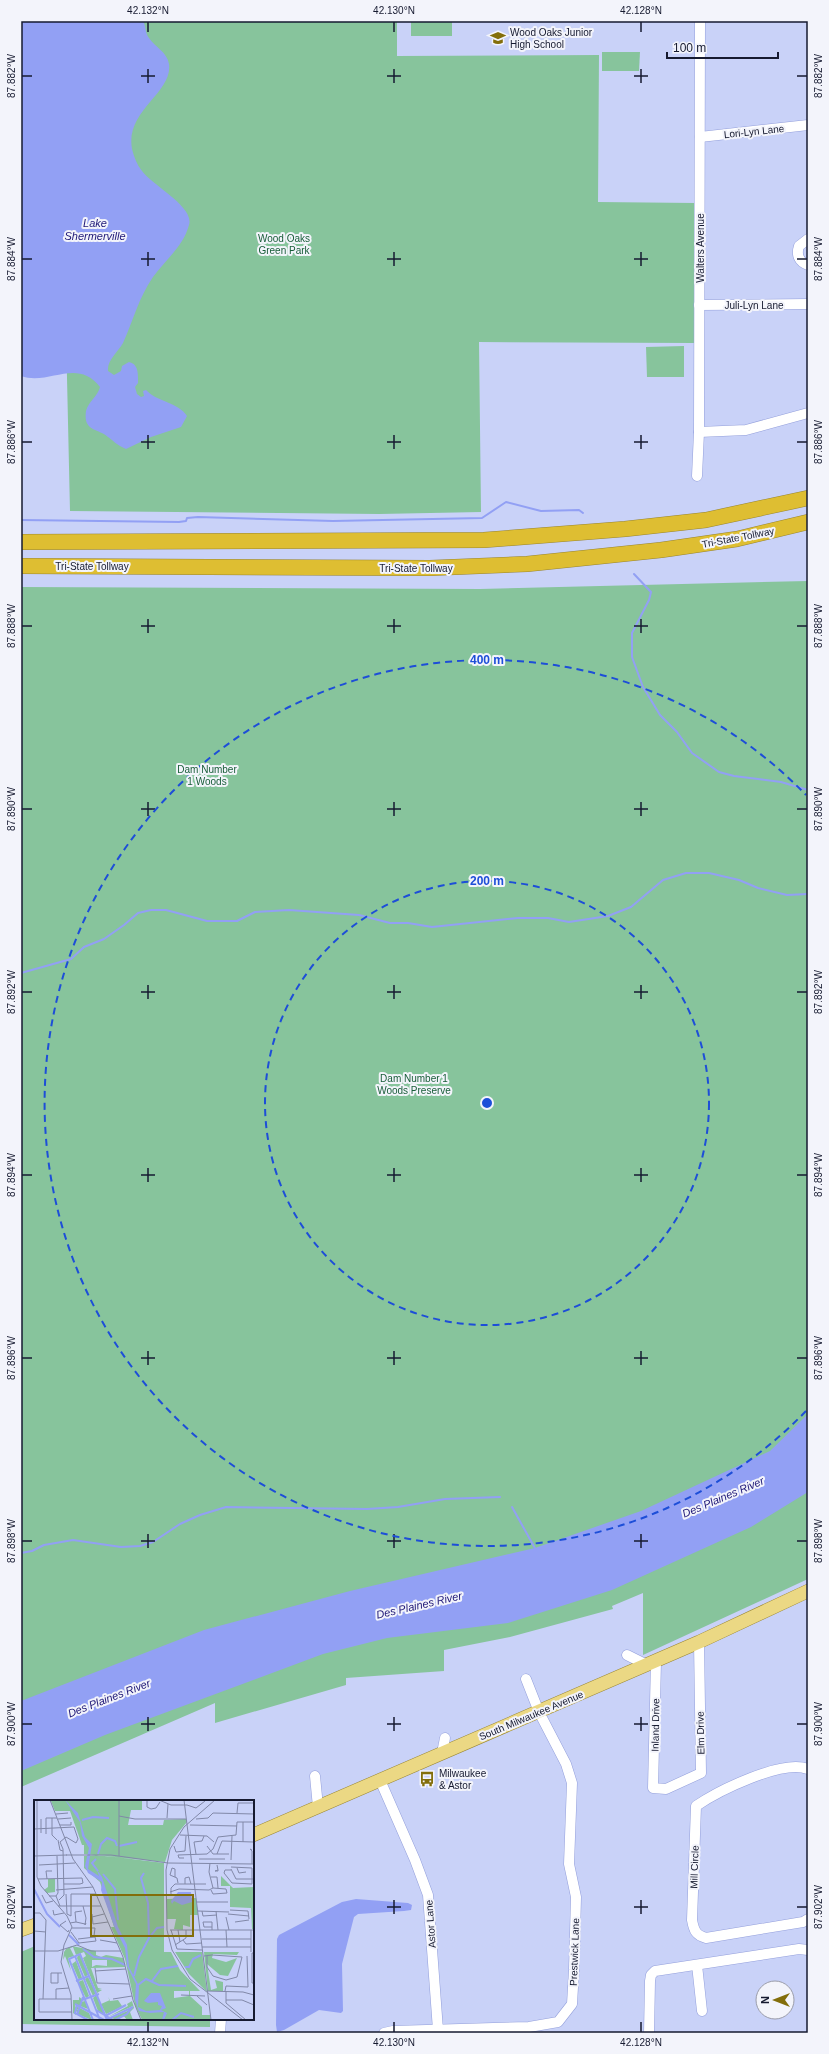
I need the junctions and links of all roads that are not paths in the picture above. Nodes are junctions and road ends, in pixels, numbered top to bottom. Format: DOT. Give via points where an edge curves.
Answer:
graph roads {
  1 [pos="700,21"];
  2 [pos="808,125"];
  3 [pos="700,136"];
  4 [pos="808,239"];
  5 [pos="808,265"];
  6 [pos="808,304"];
  7 [pos="699,305"];
  8 [pos="808,413"];
  9 [pos="699,432"];
  10 [pos="697,476"];
  11 [pos="808,498"];
  12 [pos="808,522"];
  13 [pos="21,542"];
  14 [pos="21,566"];
  15 [pos="808,1591"];
  16 [pos="699,1642"];
  17 [pos="628,1656"];
  18 [pos="651,1663"];
  19 [pos="526,1679"];
  20 [pos="539,1712"];
  21 [pos="445,1738"];
  22 [pos="442,1754"];
  23 [pos="808,1770"];
  24 [pos="316,1776"];
  25 [pos="380,1780"];
  26 [pos="653,1788"];
  27 [pos="318,1807"];
  28 [pos="254,1835"];
  29 [pos="808,1919"];
  30 [pos="34,1924"];
  31 [pos="21,1930"];
  32 [pos="808,1950"];
  33 [pos="697,1965"];
  34 [pos="702,2011"];
  35 [pos="220,2020"];
  36 [pos="438,2030"];
  37 [pos="220,2033"];
  38 [pos="384,2033"];
  39 [pos="649,2033"];
  1 -- 3 [label="street, Walters Avenue"];
  2 -- 3 [label="street, Lori-Lyn Lane"];
  3 -- 7 [label="street, Walters Avenue"];
  4 -- 5 [label="street" via="799,246 798,254 802,262"];
  6 -- 7 [label="street, Juli-Lyn Lane"];
  7 -- 9 [label="street, Walters Avenue"];
  8 -- 9 [label="street" via="746,430"];
  9 -- 10 [label="street, Walters Avenue"];
  11 -- 13 [label="highway" via="706,520 484,540"];
  12 -- 14 [label="highway, Tri-State Tollway" via="737,539 596,558 527,564 430,568"];
  15 -- 16 [label="main road, South Milwaukee Avenue"];
  16 -- 18 [label="main road, South Milwaukee Avenue"];
  16 -- 26 [label="street, Elm Drive" via="701,1773 666,1789"];
  17 -- 18 [label="street"];
  18 -- 20 [label="main road, South Milwaukee Avenue"];
  18 -- 26 [label="street, Inland Drive"];
  19 -- 20 [label="street, Prestwick Lane"];
  20 -- 22 [label="main road, South Milwaukee Avenue"];
  20 -- 36 [label="street, Prestwick Lane" via="566,1764 572,1783 569,1864 576,1897 572,2004 558,2022 529,2027"];
  21 -- 22 [label="street"];
  22 -- 25 [label="main road, South Milwaukee Avenue"];
  23 -- 29 [label="street, Mill Circle" via="799,1768 772,1771 751,1778 696,1806 692,1920 694,1931 706,1938 803,1922"];
  24 -- 27 [label="street"];
  25 -- 27 [label="main road, South Milwaukee Avenue"];
  25 -- 36 [label="street, Astor Lane" via="428,1895"];
  27 -- 28 [label="main road, South Milwaukee Avenue"];
  30 -- 31 [label="main road"];
  32 -- 33 [label="street" via="799,1948"];
  33 -- 34 [label="street"];
  33 -- 39 [label="street" via="655,1971 651,1975"];
  35 -- 37 [label="street"];
  36 -- 38 [label="street, Prestwick Lane"];
}
